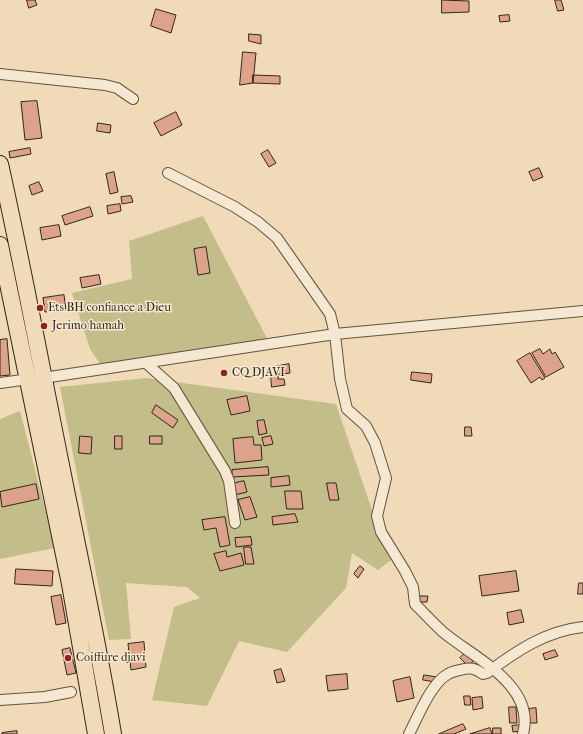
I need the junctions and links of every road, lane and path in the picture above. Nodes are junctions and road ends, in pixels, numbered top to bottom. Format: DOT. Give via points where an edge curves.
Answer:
graph roads {
  1 [pos="0,74"];
  2 [pos="133,99"];
  3 [pos="0,164"];
  4 [pos="168,173"];
  5 [pos="0,245"];
  6 [pos="583,311"];
  7 [pos="335,334"];
  8 [pos="146,363"];
  9 [pos="36,379"];
  10 [pos="0,383"];
  11 [pos="235,523"];
  12 [pos="583,627"];
  13 [pos="493,668"];
  14 [pos="70,692"];
  15 [pos="0,700"];
  16 [pos="96,734"];
  17 [pos="112,734"];
  18 [pos="409,734"];
  19 [pos="523,734"];
  1 -- 2 [label="street" via="105,84 117,88"];
  3 -- 9 [label="main road" via="32,310"];
  4 -- 7 [label="street" via="235,207 277,238 330,314"];
  5 -- 9 [label="main road"];
  6 -- 7 [label="street"];
  7 -- 8 [label="street"];
  7 -- 13 [label="street" via="340,379 347,409 366,426 375,443 386,478 376,516 380,532 413,587 415,604 444,632"];
  8 -- 9 [label="street"];
  8 -- 11 [label="street" via="174,388 225,471 229,480"];
  9 -- 10 [label="street"];
  9 -- 16 [label="main road"];
  9 -- 17 [label="main road" via="102,672"];
  12 -- 13 [label="street" via="552,633 523,647"];
  13 -- 18 [label="street" via="483,674 475,668 448,674 432,691"];
  13 -- 19 [label="street" via="516,693 524,708"];
  14 -- 15 [label="street" via="45,697"];
}
